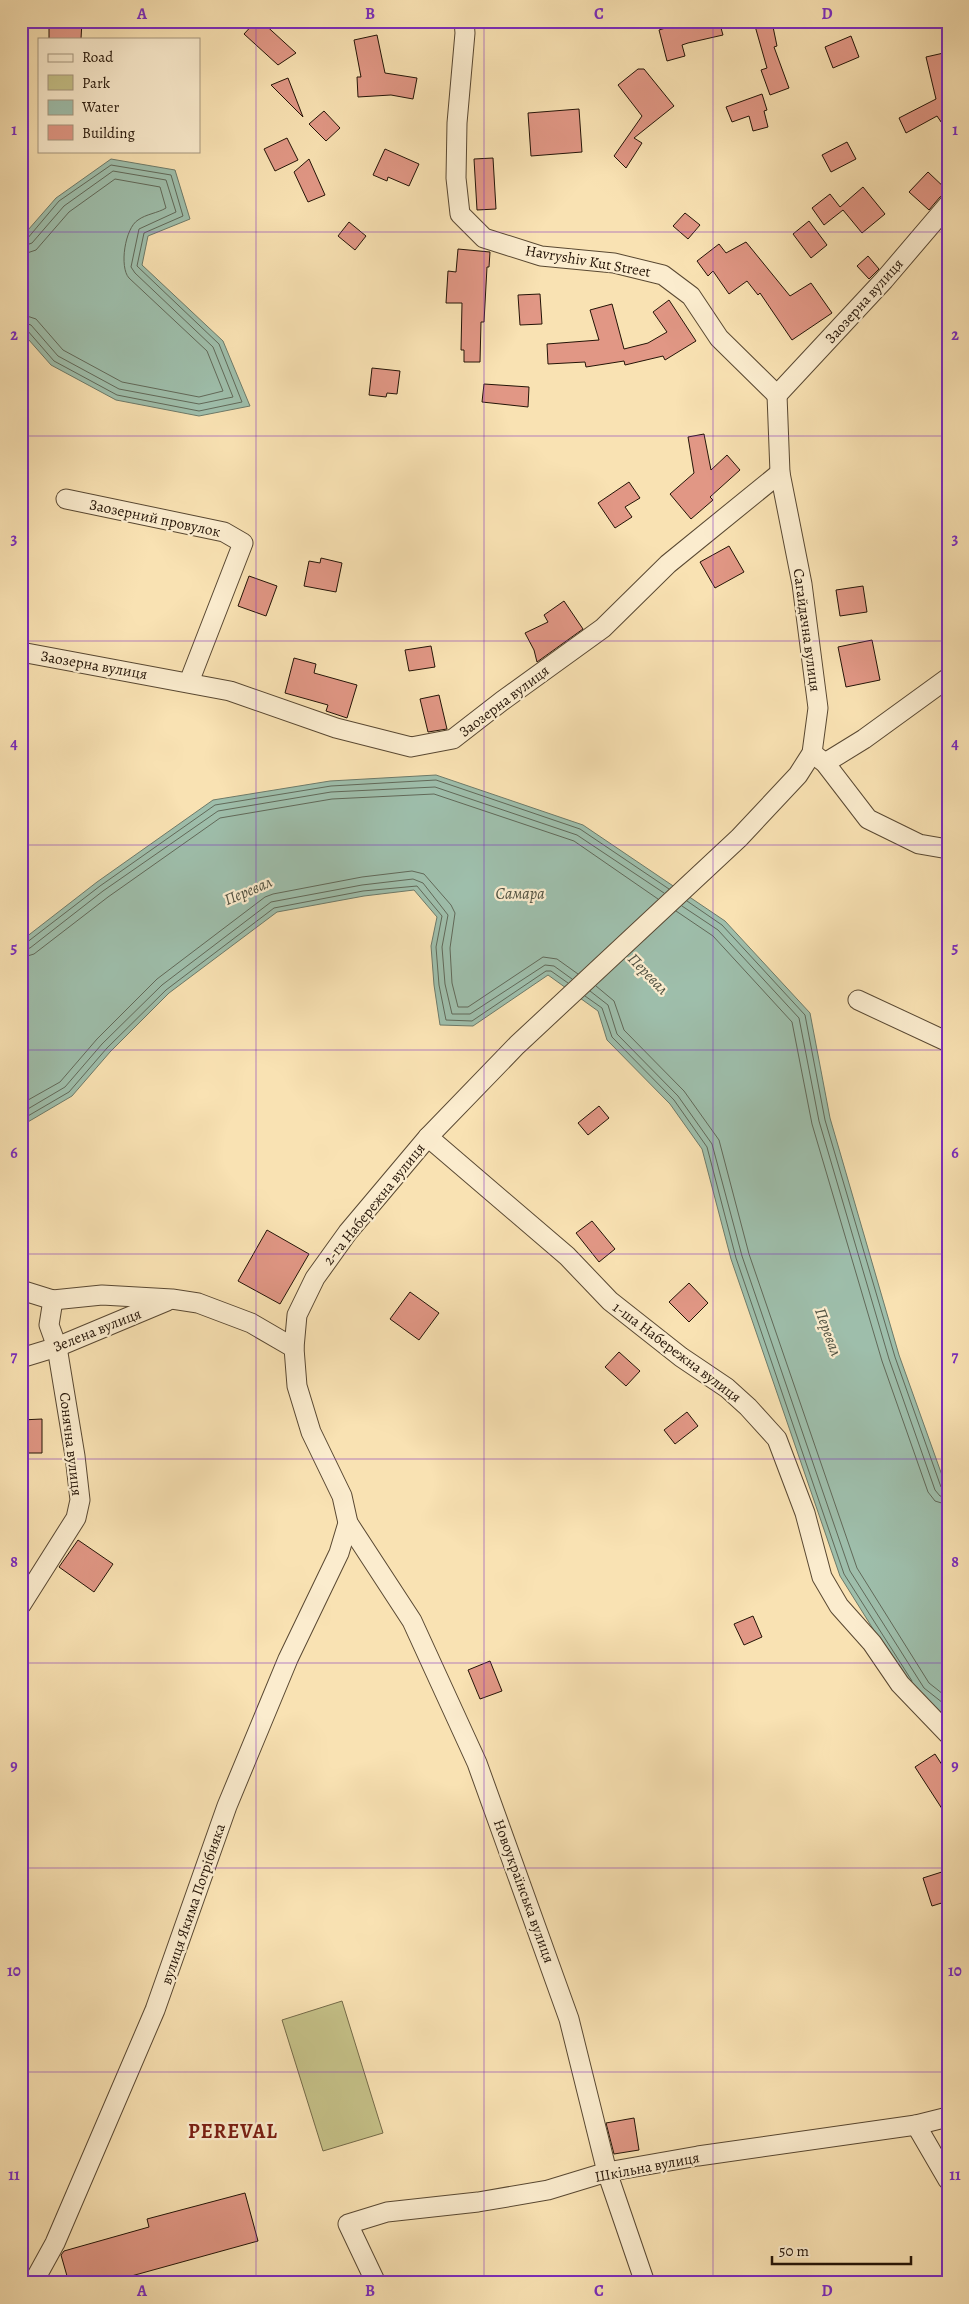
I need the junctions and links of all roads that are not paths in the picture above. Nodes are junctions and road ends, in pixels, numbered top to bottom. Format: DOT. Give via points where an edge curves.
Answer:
graph roads {
  1 [pos="464,21"];
  2 [pos="948,205"];
  3 [pos="778,395"];
  4 [pos="780,473"];
  5 [pos="66,499"];
  6 [pos="21,652"];
  7 [pos="948,678"];
  8 [pos="189,682"];
  9 [pos="819,758"];
  10 [pos="739,838"];
  11 [pos="948,849"];
  12 [pos="858,1000"];
  13 [pos="948,1042"];
  14 [pos="428,1137"];
  15 [pos="21,1290"];
  16 [pos="172,1299"];
  17 [pos="53,1300"];
  18 [pos="57,1347"];
  19 [pos="294,1348"];
  20 [pos="21,1358"];
  21 [pos="348,1523"];
  22 [pos="21,1605"];
  23 [pos="948,1734"];
  24 [pos="948,2117"];
  25 [pos="916,2125"];
  26 [pos="607,2172"];
  27 [pos="948,2180"];
  28 [pos="33,2283"];
  29 [pos="376,2283"];
  30 [pos="645,2283"];
  1 -- 3 [label="street, Havryshiv Kut Street" via="457,123 456,178 460,214 484,238 541,256 614,263 662,275 691,296 719,338"];
  2 -- 3 [label="street, Заозерна вулиця"];
  3 -- 4 [label="street, Сагайдачна вулиця"];
  4 -- 8 [label="street, Заозерна вулиця" via="668,564 603,628 453,739 411,747 336,728 230,691"];
  4 -- 9 [label="street, Сагайдачна вулиця" via="802,584 818,708"];
  5 -- 8 [label="street, Заозерний провулок" via="224,532 243,543"];
  6 -- 8 [label="street, Заозерна вулиця"];
  7 -- 9 [label="street, Сагайдачна вулиця" via="864,739"];
  9 -- 10 [label="street, Сагайдачна вулиця" via="798,775"];
  9 -- 11 [label="street" via="868,819 919,844"];
  10 -- 14 [label="street, 2-га Набережна вулиця" via="517,1045"];
  12 -- 13 [label="street"];
  14 -- 19 [label="street, 2-га Набережна вулиця" via="348,1232 315,1278 297,1315"];
  14 -- 23 [label="street, 1-ша Набережна вулиця" via="567,1256 610,1302 727,1388 777,1439 805,1513 826,1584 839,1606 872,1643 900,1684"];
  15 -- 17 [label="street"];
  16 -- 17 [label="street" via="102,1295"];
  16 -- 18 [label="street, Зелена вулиця"];
  16 -- 19 [label="street" via="198,1303 250,1323"];
  17 -- 18 [label="street, Сонячна вулиця" via="49,1325"];
  18 -- 20 [label="street, Зелена вулиця"];
  18 -- 22 [label="street, Сонячна вулиця" via="80,1500 76,1518"];
  19 -- 21 [label="street, 2-га Набережна вулиця" via="297,1386 311,1432 342,1496"];
  21 -- 26 [label="street, Новоукраїнська вулиця" via="412,1621 478,1763 569,2019"];
  21 -- 28 [label="street, вулиця Якима Погрібняка" via="339,1554 288,1659 227,1806 155,2010 55,2242"];
  24 -- 25 [label="street, Шкільна вулиця"];
  25 -- 26 [label="street, Шкільна вулиця"];
  25 -- 27 [label="street"];
  26 -- 29 [label="street, Шкільна вулиця" via="548,2190 387,2212 348,2224"];
  26 -- 30 [label="street, Новоукраїнська вулиця"];
}
